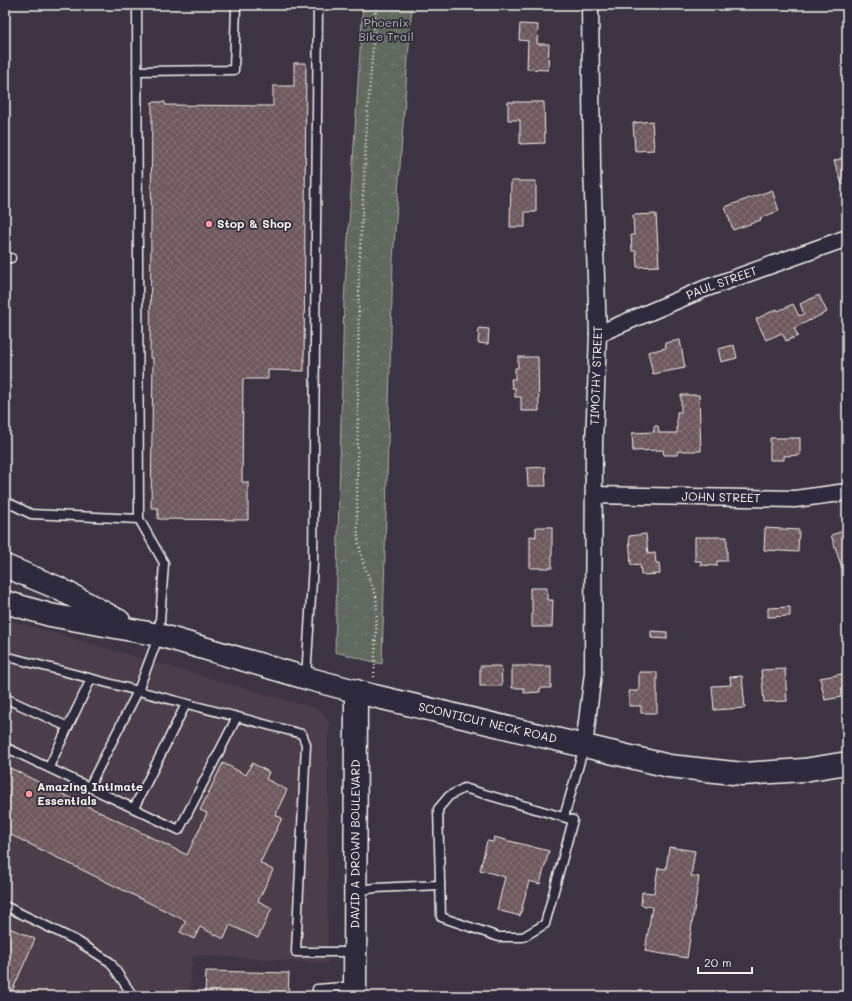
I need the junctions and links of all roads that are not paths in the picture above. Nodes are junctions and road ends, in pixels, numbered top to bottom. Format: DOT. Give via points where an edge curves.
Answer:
graph roads {
  1 [pos="137,5"];
  2 [pos="236,5"];
  3 [pos="318,5"];
  4 [pos="590,5"];
  5 [pos="137,71"];
  6 [pos="847,238"];
  7 [pos="598,334"];
  8 [pos="847,492"];
  9 [pos="594,495"];
  10 [pos="5,501"];
  11 [pos="139,519"];
  12 [pos="5,566"];
  13 [pos="5,602"];
  14 [pos="134,630"];
  15 [pos="159,635"];
  16 [pos="5,656"];
  17 [pos="306,678"];
  18 [pos="91,679"];
  19 [pos="138,691"];
  20 [pos="356,691"];
  21 [pos="5,698"];
  22 [pos="186,704"];
  23 [pos="237,717"];
  24 [pos="68,727"];
  25 [pos="584,746"];
  26 [pos="5,747"];
  27 [pos="847,763"];
  28 [pos="49,767"];
  29 [pos="90,787"];
  30 [pos="134,808"];
  31 [pos="564,817"];
  32 [pos="440,885"];
  33 [pos="355,891"];
  34 [pos="5,906"];
  35 [pos="355,952"];
  36 [pos="355,991"];
  37 [pos="133,996"];
  38 [pos="317,996"];
  1 -- 5 [label="lane"];
  2 -- 5 [label="lane" via="234,70"];
  3 -- 17 [label="lane" via="313,564"];
  4 -- 7 [label="street, TIMOTHY STREET"];
  5 -- 11 [label="lane"];
  6 -- 7 [label="street, PAUL STREET" via="704,289"];
  7 -- 9 [label="street, TIMOTHY STREET"];
  8 -- 9 [label="street, JOHN STREET" via="795,499"];
  9 -- 25 [label="street, TIMOTHY STREET" via="593,673"];
  10 -- 11 [label="lane" via="31,514"];
  11 -- 15 [label="lane" via="164,563"];
  12 -- 14 [label="main road, SCONTICUT NECK ROAD" via="58,588"];
  13 -- 14 [label="main road, SCONTICUT NECK ROAD" via="50,615"];
  14 -- 15 [label="main road, SCONTICUT NECK ROAD"];
  15 -- 17 [label="main road, SCONTICUT NECK ROAD"];
  15 -- 19 [label="lane"];
  16 -- 18 [label="lane"];
  17 -- 20 [label="main road, SCONTICUT NECK ROAD"];
  18 -- 19 [label="lane"];
  18 -- 24 [label="lane"];
  19 -- 22 [label="lane"];
  19 -- 29 [label="lane"];
  20 -- 25 [label="main road, SCONTICUT NECK ROAD"];
  20 -- 33 [label="main road, DAVID A DROWN BOULEVARD"];
  21 -- 24 [label="lane"];
  22 -- 23 [label="lane"];
  22 -- 30 [label="lane"];
  23 -- 30 [label="lane" via="179,830"];
  23 -- 35 [label="lane" via="302,734 306,744 296,952"];
  24 -- 28 [label="lane"];
  25 -- 27 [label="main road, SCONTICUT NECK ROAD" via="669,766 743,774 804,770"];
  25 -- 31 [label="lane"];
  26 -- 28 [label="lane"];
  28 -- 29 [label="lane"];
  29 -- 30 [label="lane"];
  31 -- 32 [label="lane" via="464,788 449,796 438,809"];
  31 -- 32 [label="lane" via="573,820 545,924 524,937 499,937 441,916"];
  32 -- 33 [label="lane"];
  33 -- 35 [label="main road, DAVID A DROWN BOULEVARD"];
  34 -- 37 [label="lane" via="77,941 110,962"];
  35 -- 36 [label="main road, DAVID A DROWN BOULEVARD"];
  36 -- 38 [label="lane" via="317,989"];
}
